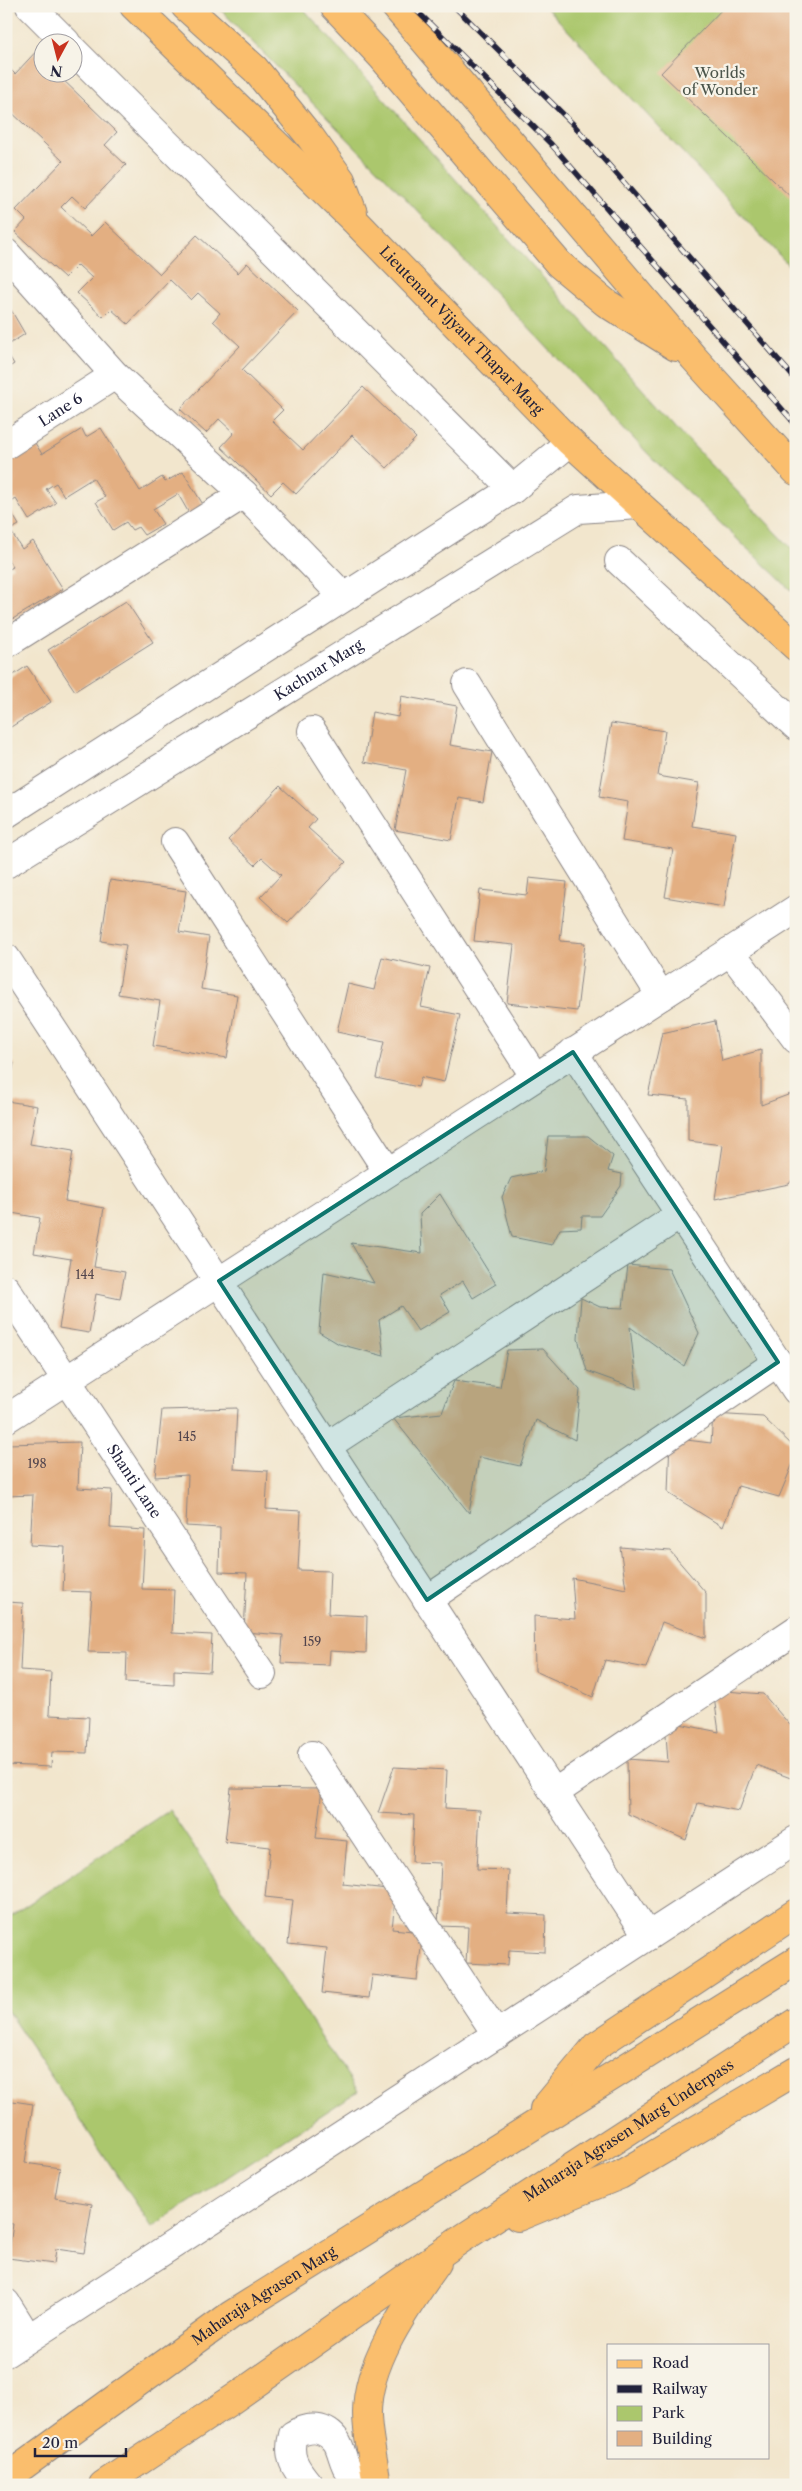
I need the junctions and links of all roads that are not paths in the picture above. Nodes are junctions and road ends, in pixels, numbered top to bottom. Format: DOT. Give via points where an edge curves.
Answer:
graph roads {
  1 [pos="30,6"];
  2 [pos="134,6"];
  3 [pos="185,6"];
  4 [pos="334,6"];
  5 [pos="395,6"];
  6 [pos="56,32"];
  7 [pos="82,59"];
  8 [pos="356,222"];
  9 [pos="6,253"];
  10 [pos="693,357"];
  11 [pos="116,375"];
  12 [pos="570,442"];
  13 [pos="6,445"];
  14 [pos="796,471"];
  15 [pos="514,489"];
  16 [pos="244,494"];
  17 [pos="639,505"];
  18 [pos="619,561"];
  19 [pos="344,597"];
  20 [pos="6,644"];
  21 [pos="796,648"];
  22 [pos="466,684"];
  23 [pos="796,726"];
  24 [pos="312,730"];
  25 [pos="6,814"];
  26 [pos="176,842"];
  27 [pos="6,864"];
  28 [pos="796,909"];
  29 [pos="730,951"];
  30 [pos="6,958"];
  31 [pos="661,996"];
  32 [pos="796,1039"];
  33 [pos="573,1052"];
  34 [pos="535,1077"];
  35 [pos="388,1172"];
  36 [pos="680,1215"];
  37 [pos="218,1281"];
  38 [pos="6,1289"];
  39 [pos="778,1362"];
  40 [pos="67,1380"];
  41 [pos="796,1390"];
  42 [pos="6,1419"];
  43 [pos="327,1446"];
  44 [pos="427,1600"];
  45 [pos="796,1630"];
  46 [pos="262,1674"];
  47 [pos="312,1755"];
  48 [pos="554,1793"];
  49 [pos="796,1840"];
  50 [pos="796,1913"];
  51 [pos="648,1936"];
  52 [pos="796,1961"];
  53 [pos="796,2022"];
  54 [pos="496,2034"];
  55 [pos="796,2071"];
  56 [pos="531,2126"];
  57 [pos="454,2244"];
  58 [pos="6,2303"];
  59 [pos="17,2346"];
  60 [pos="6,2478"];
  61 [pos="103,2485"];
  62 [pos="309,2485"];
  63 [pos="362,2485"];
  64 [pos="377,2485"];
  1 -- 6 [label="street"];
  2 -- 8 [label="main road, Lieutenant Vijyant Thapar Marg"];
  3 -- 8 [label="main road" via="255,69 311,138 341,180"];
  4 -- 10 [label="main road" via="382,57 559,264 606,303"];
  5 -- 10 [label="main road"];
  7 -- 15 [label="street"];
  8 -- 12 [label="main road, Lieutenant Vijyant Thapar Marg"];
  9 -- 11 [label="street"];
  10 -- 14 [label="main road"];
  11 -- 13 [label="street, Lane 6"];
  11 -- 16 [label="street"];
  12 -- 15 [label="street"];
  12 -- 17 [label="main road, Lieutenant Vijyant Thapar Marg"];
  15 -- 19 [label="street"];
  16 -- 19 [label="street"];
  16 -- 20 [label="street"];
  17 -- 21 [label="main road, Lieutenant Vijyant Thapar Marg"];
  17 -- 27 [label="street, Kachnar Marg" via="578,509"];
  18 -- 23 [label="street"];
  19 -- 25 [label="street"];
  22 -- 31 [label="street"];
  24 -- 34 [label="street"];
  26 -- 35 [label="street"];
  28 -- 29 [label="street"];
  29 -- 31 [label="street"];
  29 -- 32 [label="street"];
  30 -- 37 [label="street"];
  31 -- 33 [label="street"];
  33 -- 34 [label="street"];
  33 -- 36 [label="street"];
  34 -- 35 [label="street"];
  35 -- 37 [label="street"];
  36 -- 39 [label="street"];
  36 -- 43 [label="street"];
  37 -- 40 [label="street"];
  37 -- 43 [label="street"];
  38 -- 40 [label="street, Shanti Lane"];
  39 -- 41 [label="street"];
  39 -- 44 [label="street"];
  40 -- 42 [label="street"];
  40 -- 46 [label="street, Shanti Lane"];
  43 -- 44 [label="street"];
  44 -- 48 [label="street"];
  45 -- 48 [label="street"];
  47 -- 54 [label="street"];
  48 -- 51 [label="street"];
  49 -- 51 [label="street"];
  50 -- 56 [label="main road" via="596,2046"];
  51 -- 54 [label="street"];
  52 -- 56 [label="main road"];
  53 -- 57 [label="main road, Maharaja Agrasen Marg Underpass"];
  54 -- 59 [label="street"];
  55 -- 57 [label="main road" via="620,2176"];
  56 -- 60 [label="main road, Maharaja Agrasen Marg" via="231,2315"];
  57 -- 61 [label="main road" via="233,2399"];
  57 -- 64 [label="main road" via="403,2313 375,2372 367,2412"];
  58 -- 59 [label="street"];
  62 -- 63 [label="street" via="292,2463 290,2449 293,2435 312,2427 326,2432 337,2442 348,2470"];
}
